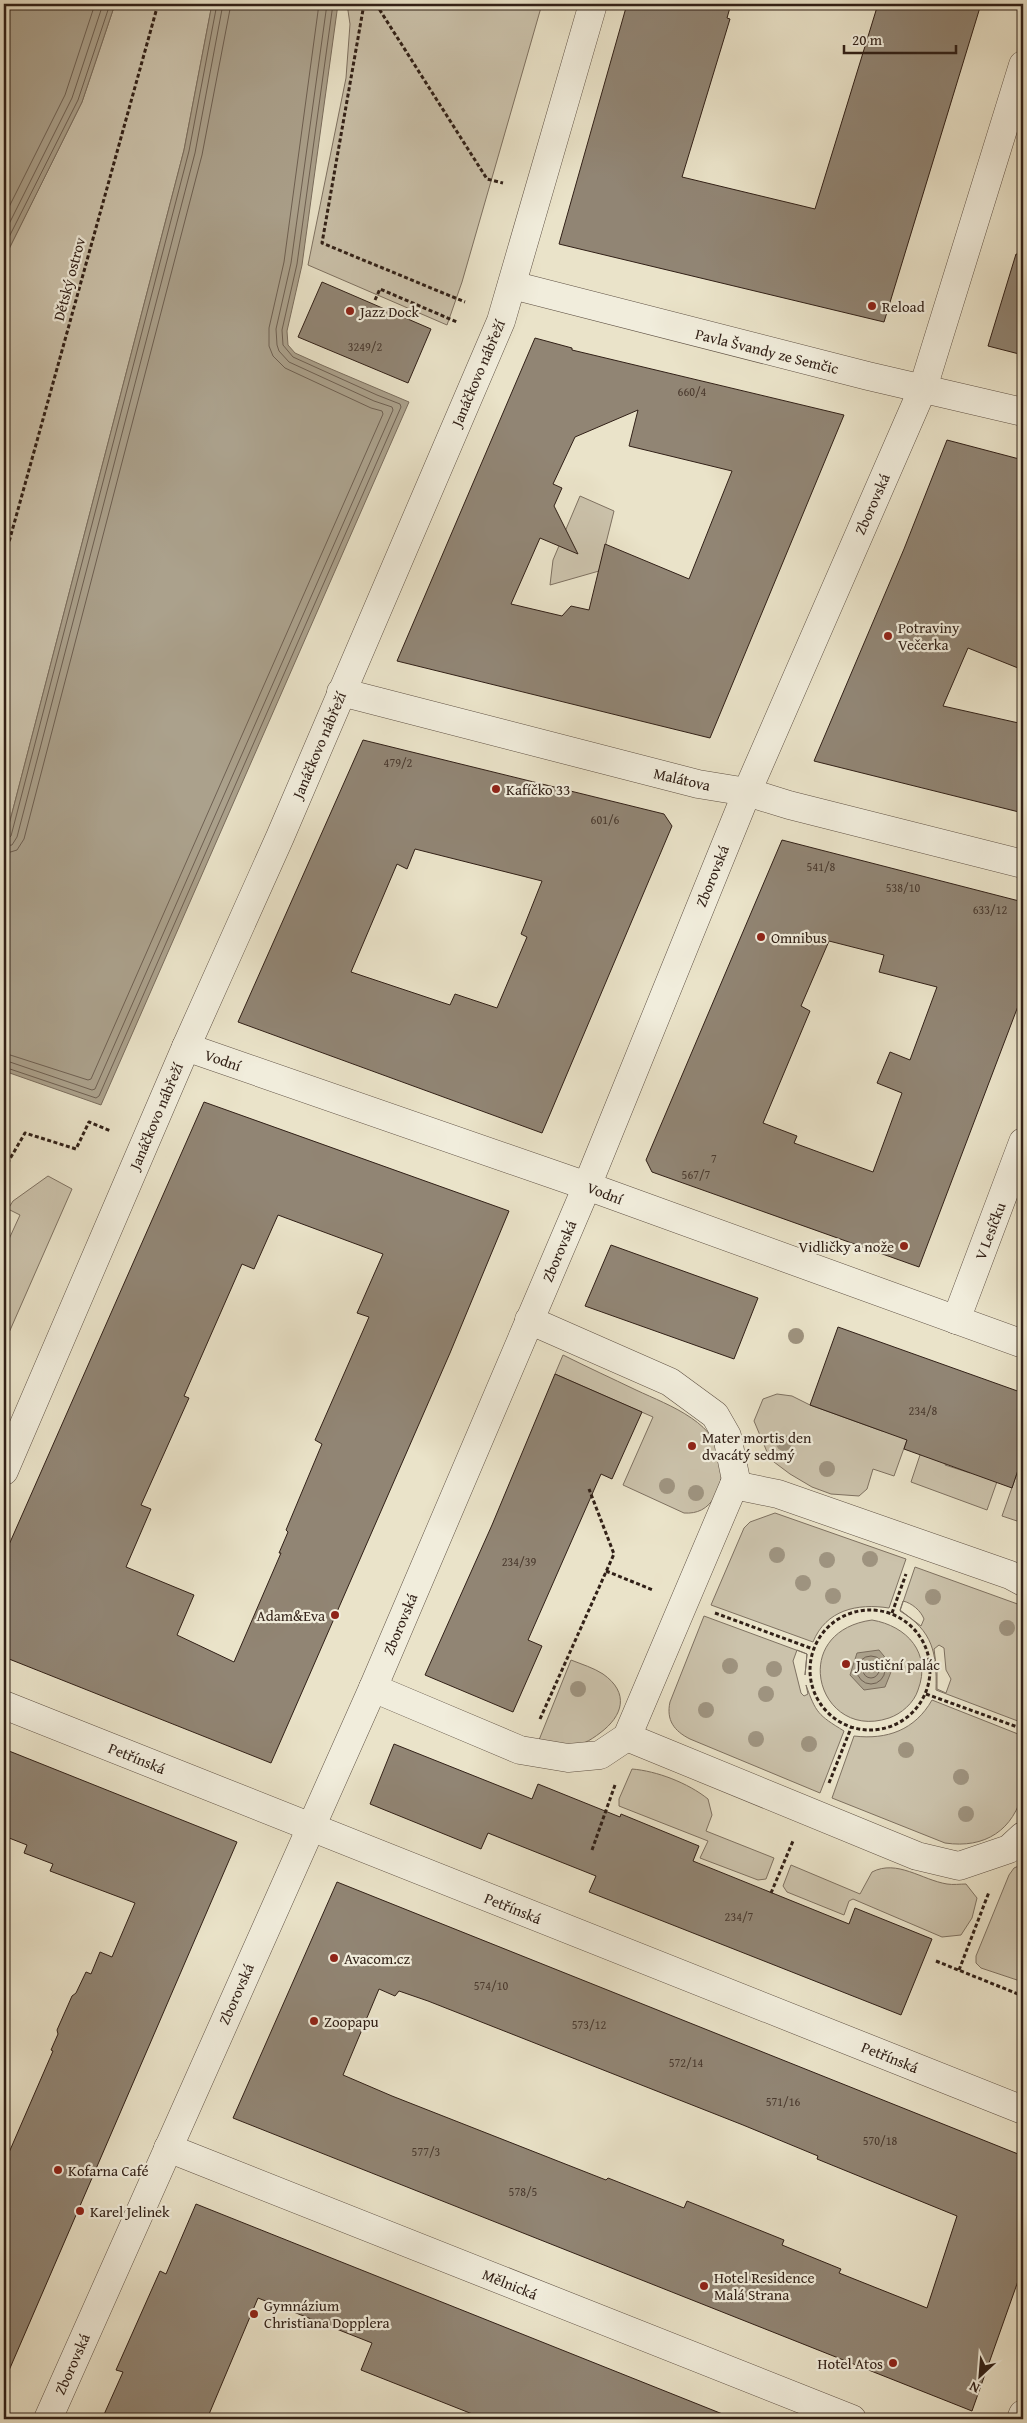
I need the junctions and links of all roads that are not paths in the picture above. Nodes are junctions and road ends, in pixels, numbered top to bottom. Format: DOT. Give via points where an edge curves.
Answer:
graph roads {
  1 [pos="592,4"];
  2 [pos="1023,65"];
  3 [pos="512,285"];
  4 [pos="923,388"];
  5 [pos="1023,412"];
  6 [pos="341,692"];
  7 [pos="747,792"];
  8 [pos="1023,864"];
  9 [pos="186,1046"];
  10 [pos="1023,1142"];
  11 [pos="587,1186"];
  12 [pos="529,1320"];
  13 [pos="956,1320"];
  14 [pos="1023,1344"];
  15 [pos="4,1471"];
  16 [pos="734,1485"];
  17 [pos="1023,1582"];
  18 [pos="373,1688"];
  19 [pos="4,1705"];
  20 [pos="620,1742"];
  21 [pos="310,1827"];
  22 [pos="1023,1836"];
  23 [pos="1023,2110"];
  24 [pos="168,2148"];
  25 [pos="1023,2414"];
  26 [pos="48,2419"];
  27 [pos="852,2419"];
  28 [pos="1021,2419"];
  1 -- 3 [label="street, Janáčkovo nábřeží"];
  2 -- 4 [label="street, Zborovská"];
  3 -- 4 [label="street, Pavla Švandy ze Semčic"];
  3 -- 6 [label="street, Janáčkovo nábřeží" via="501,321"];
  4 -- 5 [label="street, Pavla Švandy ze Semčic"];
  4 -- 7 [label="street, Zborovská"];
  6 -- 7 [label="street, Malátova" via="698,784"];
  6 -- 9 [label="street, Janáčkovo nábřeží"];
  7 -- 8 [label="street, Malátova"];
  7 -- 11 [label="street, Zborovská"];
  9 -- 11 [label="street, Vodní"];
  9 -- 15 [label="street, Janáčkovo nábřeží"];
  10 -- 13 [label="street, V Lesíčku"];
  11 -- 12 [label="street, Zborovská"];
  11 -- 13 [label="street, Vodní"];
  12 -- 16 [label="street" via="670,1382 715,1415 726,1436 736,1480"];
  12 -- 18 [label="street, Zborovská"];
  13 -- 14 [label="street, Vodní"];
  16 -- 17 [label="street" via="778,1494"];
  16 -- 20 [label="street"];
  18 -- 20 [label="street" via="526,1751 568,1758 600,1755"];
  18 -- 21 [label="street, Zborovská"];
  19 -- 21 [label="street, Petřínská"];
  20 -- 22 [label="street" via="812,1813 917,1856 959,1866 1009,1849"];
  21 -- 23 [label="street, Petřínská"];
  21 -- 24 [label="street, Zborovská"];
  24 -- 26 [label="street, Zborovská"];
  24 -- 27 [label="street, Mělnická"];
  25 -- 28 [label="street"];
}
